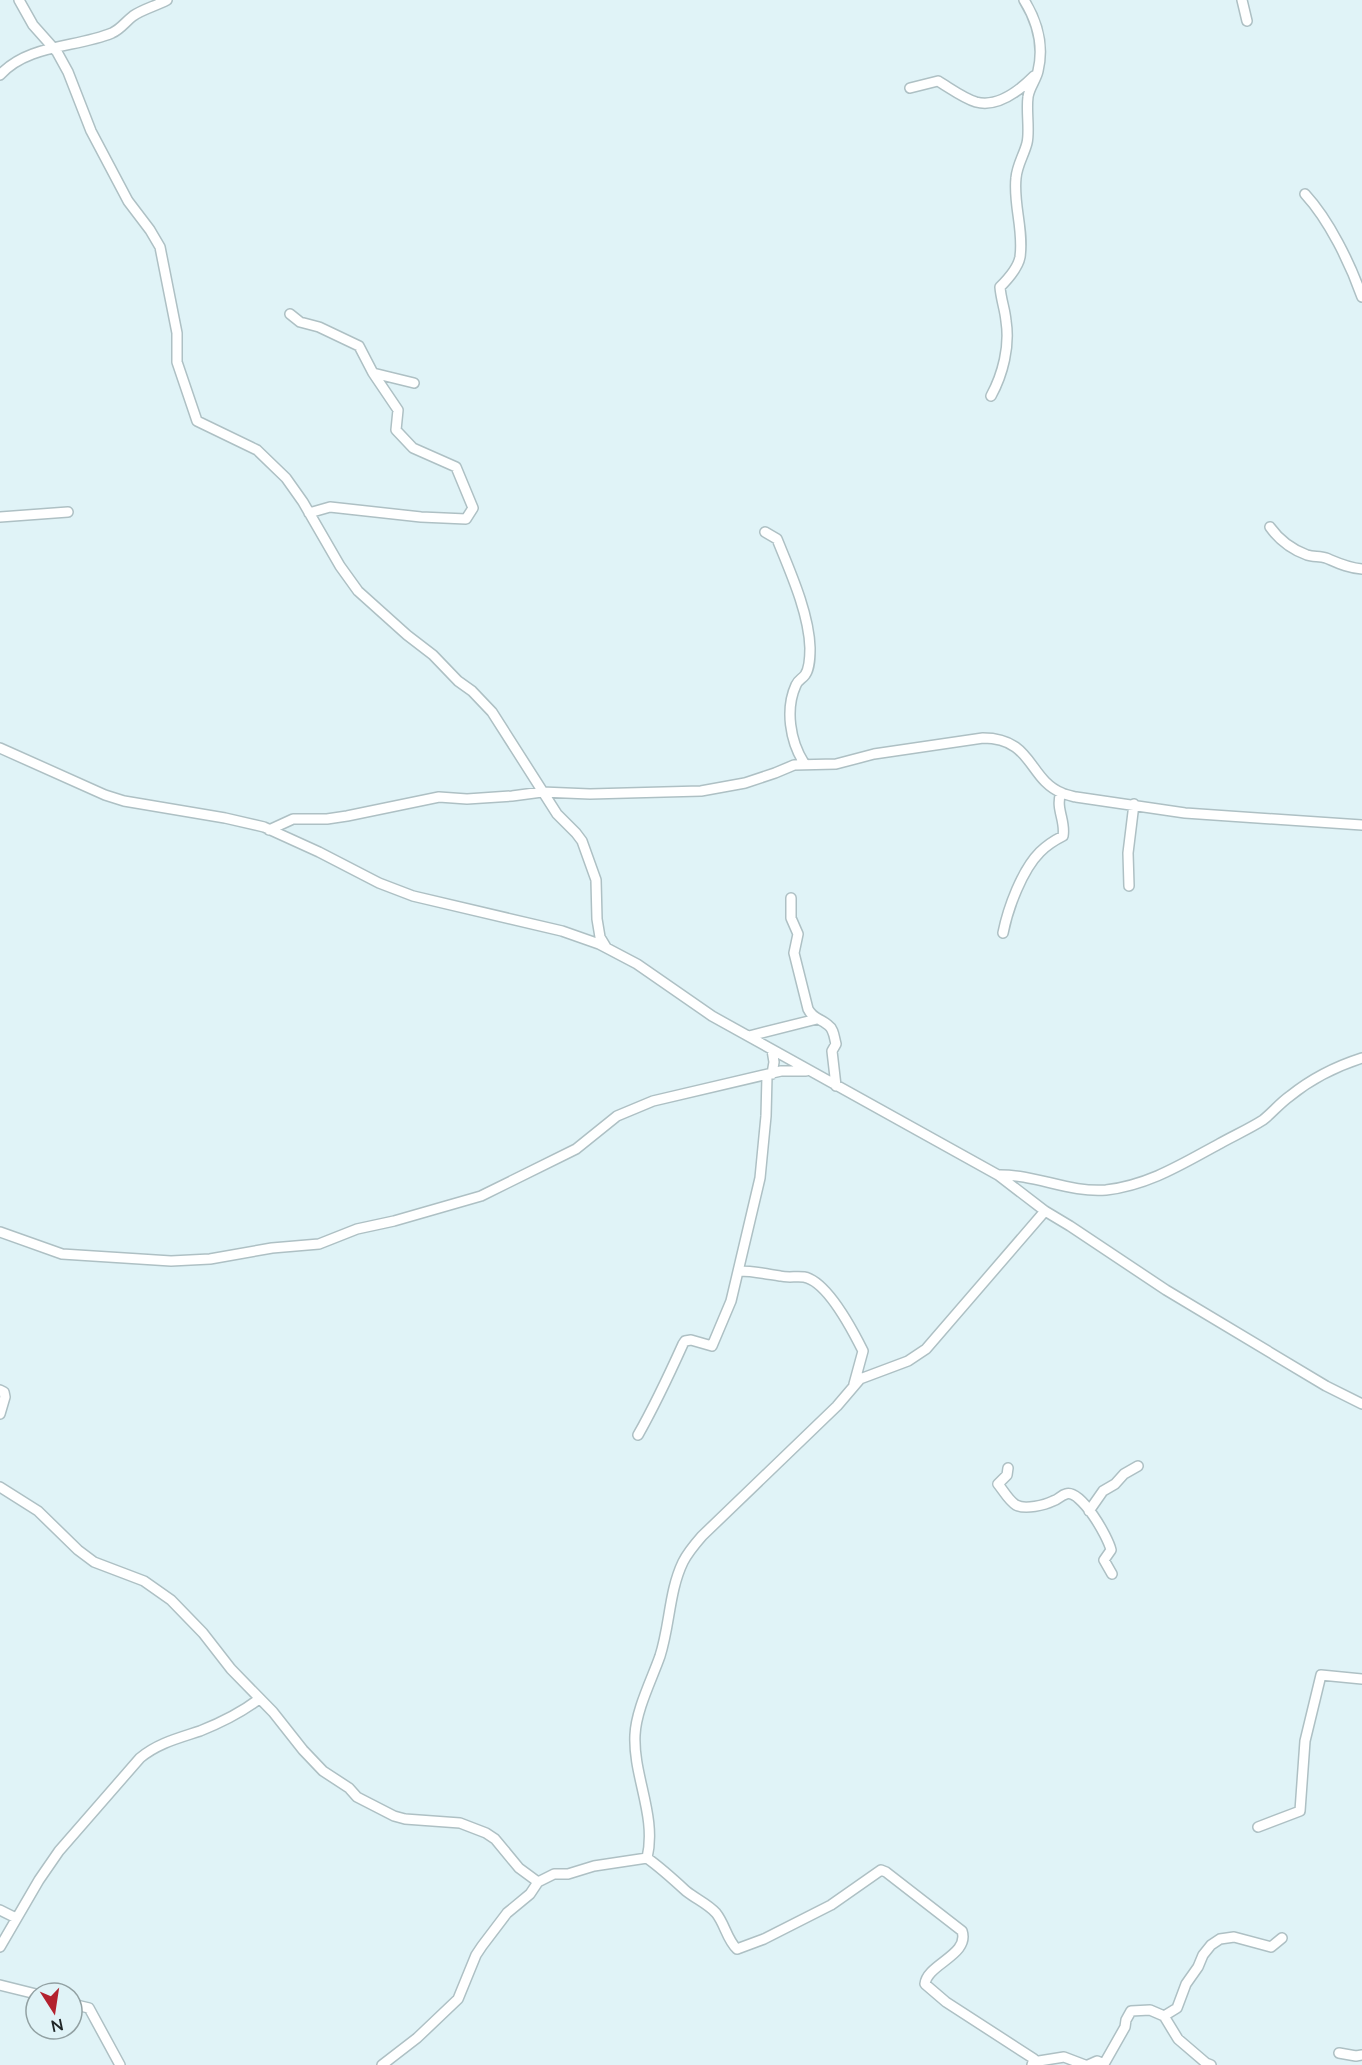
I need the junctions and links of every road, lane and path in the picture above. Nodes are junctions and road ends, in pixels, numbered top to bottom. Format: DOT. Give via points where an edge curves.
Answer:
graph roads {
  1 [pos="19,0"];
  2 [pos="167,0"];
  3 [pos="1024,0"];
  4 [pos="1242,0"];
  5 [pos="1247,21"];
  6 [pos="54,48"];
  7 [pos="1038,72"];
  8 [pos="0,75"];
  9 [pos="910,88"];
  10 [pos="1305,194"];
  11 [pos="1362,297"];
  12 [pos="290,314"];
  13 [pos="373,373"];
  14 [pos="414,383"];
  15 [pos="991,396"];
  16 [pos="68,512"];
  17 [pos="309,513"];
  18 [pos="0,518"];
  19 [pos="1270,527"];
  20 [pos="765,532"];
  21 [pos="1362,569"];
  22 [pos="0,748"];
  23 [pos="804,763"];
  24 [pos="542,792"];
  25 [pos="1061,793"];
  26 [pos="1134,804"];
  27 [pos="1362,825"];
  28 [pos="269,830"];
  29 [pos="1129,886"];
  30 [pos="791,898"];
  31 [pos="1003,933"];
  32 [pos="608,949"];
  33 [pos="817,1019"];
  34 [pos="749,1036"];
  35 [pos="772,1050"];
  36 [pos="1362,1058"];
  37 [pos="809,1071"];
  38 [pos="770,1075"];
  39 [pos="836,1086"];
  40 [pos="998,1175"];
  41 [pos="1045,1211"];
  42 [pos="0,1232"];
  43 [pos="739,1271"];
  44 [pos="862,1356"];
  45 [pos="878,1372"];
  46 [pos="852,1389"];
  47 [pos="0,1390"];
  48 [pos="1362,1404"];
  49 [pos="0,1414"];
  50 [pos="638,1435"];
  51 [pos="1138,1466"];
  52 [pos="1008,1468"];
  53 [pos="0,1487"];
  54 [pos="1089,1511"];
  55 [pos="1112,1574"];
  56 [pos="1362,1679"];
  57 [pos="259,1699"];
  58 [pos="1258,1827"];
  59 [pos="647,1858"];
  60 [pos="538,1882"];
  61 [pos="0,1910"];
  62 [pos="16,1918"];
  63 [pos="1282,1938"];
  64 [pos="0,1947"];
  65 [pos="0,1984"];
  66 [pos="24,1991"];
  67 [pos="84,2007"];
  68 [pos="1164,2016"];
  69 [pos="1339,2053"];
  70 [pos="1362,2055"];
  71 [pos="1033,2063"];
  72 [pos="120,2065"];
  73 [pos="382,2065"];
  74 [pos="1086,2065"];
  75 [pos="1211,2065"];
  1 -- 6 [label="street" via="33,25"];
  2 -- 6 [label="street" via="133,16 110,34"];
  3 -- 7 [label="street" via="1036,24"];
  4 -- 5 [label="street"];
  6 -- 8 [label="street" via="16,62"];
  6 -- 17 [label="street" via="123,192 160,247 177,333 177,362 197,421 257,450 286,478"];
  7 -- 9 [label="street" via="1017,92 992,102 976,102 938,81"];
  7 -- 15 [label="street" via="1028,95 1028,141 1017,169 1020,259 1000,287 1006,347 1002,377"];
  10 -- 11 [label="street" via="1328,226"];
  12 -- 13 [label="street" via="300,322 359,346"];
  13 -- 14 [label="street"];
  13 -- 17 [label="street" via="398,410 396,430 413,448 456,466 473,508 466,519 330,507"];
  16 -- 18 [label="street"];
  17 -- 24 [label="street" via="358,591 492,712"];
  19 -- 21 [label="street" via="1284,544"];
  20 -- 23 [label="street" via="777,538 808,628 808,667 791,696 793,741"];
  22 -- 28 [label="street" via="124,801 225,818"];
  23 -- 24 [label="street" via="744,783 701,791"];
  23 -- 25 [label="street" via="837,764 917,746 993,738 1021,751"];
  24 -- 28 [label="street" via="489,799 439,797 327,819 302,817"];
  24 -- 32 [label="street" via="576,833 587,854 596,880 600,936"];
  25 -- 26 [label="street"];
  25 -- 31 [label="street" via="1058,801 1063,836 1048,844 1026,871 1007,913"];
  26 -- 27 [label="street" via="1185,813"];
  26 -- 29 [label="street" via="1128,853"];
  28 -- 32 [label="street" via="413,896 562,931"];
  30 -- 33 [label="street" via="791,918 798,934 794,953 808,1009"];
  32 -- 34 [label="street"];
  33 -- 34 [label="street"];
  33 -- 39 [label="street" via="829,1025 836,1044 832,1050"];
  34 -- 35 [label="street"];
  35 -- 37 [label="street"];
  35 -- 38 [label="street"];
  36 -- 40 [label="street" via="1313,1080 1233,1137 1140,1183 1089,1190"];
  37 -- 38 [label="street"];
  37 -- 39 [label="street"];
  38 -- 42 [label="street" via="627,1110 583,1145 481,1196 357,1229 319,1244 171,1262 62,1254"];
  38 -- 43 [label="street" via="762,1169"];
  39 -- 40 [label="street"];
  40 -- 41 [label="street"];
  41 -- 45 [label="street" via="926,1349 908,1361"];
  41 -- 48 [label="street" via="1204,1314"];
  43 -- 44 [label="street" via="815,1281 843,1316 863,1351"];
  43 -- 50 [label="street" via="712,1346 686,1341"];
  44 -- 45 [label="street" via="867,1368"];
  44 -- 46 [label="street"];
  45 -- 46 [label="street" via="860,1380"];
  46 -- 59 [label="street" via="702,1536 684,1560 635,1735 648,1812"];
  47 -- 49 [label="street" via="5,1397"];
  51 -- 54 [label="street" via="1103,1491"];
  52 -- 54 [label="street" via="1008,1475 998,1484 1016,1505 1044,1505 1074,1494"];
  53 -- 57 [label="street" via="38,1511 94,1562 144,1581 171,1600"];
  54 -- 55 [label="street" via="1111,1550 1104,1560"];
  56 -- 58 [label="street" via="1321,1675 1305,1741 1300,1811"];
  57 -- 60 [label="street" via="323,1771 357,1797 394,1816 460,1823 486,1833"];
  57 -- 62 [label="street" via="242,1711 140,1758 68,1839"];
  59 -- 60 [label="street" via="554,1874"];
  59 -- 71 [label="street" via="710,1907 737,1949 831,1905 881,1870 886,1872 964,1936 961,1945 925,1984 1031,2057"];
  60 -- 73 [label="street" via="482,1946 458,2000"];
  61 -- 62 [label="street"];
  62 -- 64 [label="street"];
  63 -- 68 [label="street" via="1271,1947 1234,1937 1220,1939 1203,1955 1177,2008"];
  65 -- 66 [label="street"];
  67 -- 72 [label="street" via="89,2008"];
  68 -- 74 [label="street" via="1150,2010 1131,2011 1104,2064 1096,2061"];
  68 -- 75 [label="street" via="1178,2039"];
  69 -- 70 [label="street"];
  71 -- 74 [label="street" via="1064,2057"];
}
